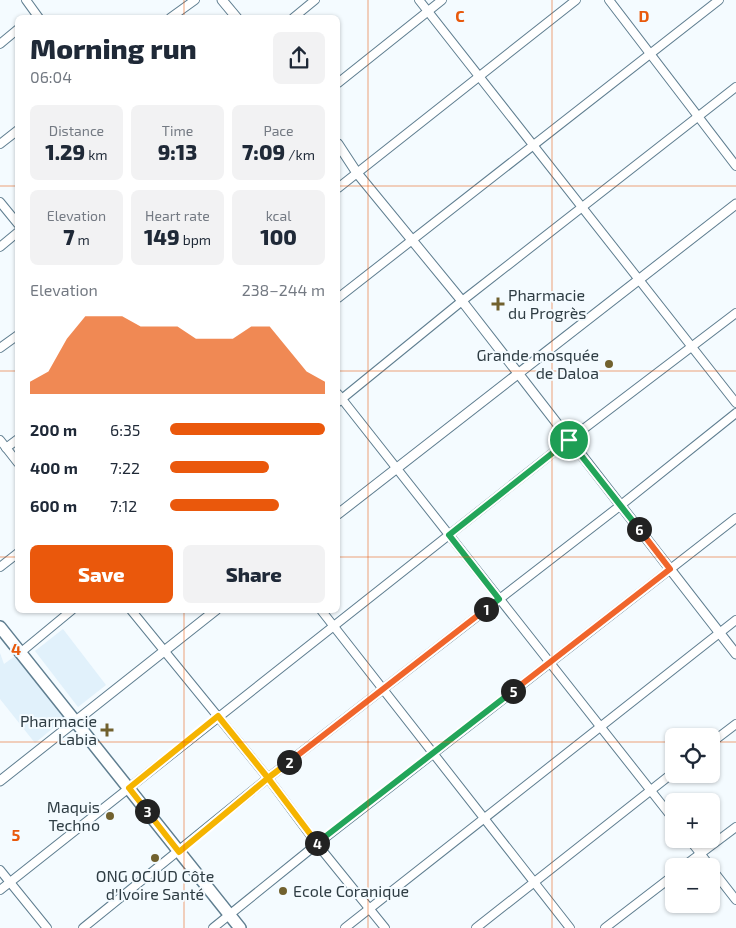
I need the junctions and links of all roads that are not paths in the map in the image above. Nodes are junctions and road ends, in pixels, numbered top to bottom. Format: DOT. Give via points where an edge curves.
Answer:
graph roads {
  1 [pos="26,0"];
  2 [pos="194,0"];
  3 [pos="222,0"];
  4 [pos="315,0"];
  5 [pos="419,0"];
  6 [pos="442,0"];
  7 [pos="576,0"];
  8 [pos="609,0"];
  9 [pos="719,0"];
  10 [pos="428,11"];
  11 [pos="35,15"];
  12 [pos="174,15"];
  13 [pos="234,15"];
  14 [pos="297,15"];
  15 [pos="15,32"];
  16 [pos="0,44"];
  17 [pos="651,56"];
  18 [pos="480,76"];
  19 [pos="340,81"];
  20 [pos="736,88"];
  21 [pos="697,117"];
  22 [pos="15,132"];
  23 [pos="0,144"];
  24 [pos="533,145"];
  25 [pos="340,147"];
  26 [pos="736,166"];
  27 [pos="357,173"];
  28 [pos="340,186"];
  29 [pos="0,202"];
  30 [pos="736,204"];
  31 [pos="583,209"];
  32 [pos="15,220"];
  33 [pos="15,234"];
  34 [pos="411,239"];
  35 [pos="0,247"];
  36 [pos="638,278"];
  37 [pos="340,296"];
  38 [pos="462,302"];
  39 [pos="736,314"];
  40 [pos="15,337"];
  41 [pos="691,347"];
  42 [pos="0,348"];
  43 [pos="517,373"];
  44 [pos="340,398"];
  45 [pos="340,400"];
  46 [pos="736,404"];
  47 [pos="736,413"];
  48 [pos="0,440"];
  49 [pos="569,440"];
  50 [pos="15,441"];
  51 [pos="6,448"];
  52 [pos="15,459"];
  53 [pos="396,467"];
  54 [pos="622,505"];
  55 [pos="340,512"];
  56 [pos="736,518"];
  57 [pos="449,535"];
  58 [pos="15,555"];
  59 [pos="0,567"];
  60 [pos="670,569"];
  61 [pos="499,599"];
  62 [pos="68,613"];
  63 [pos="133,613"];
  64 [pos="212,613"];
  65 [pos="323,613"];
  66 [pos="736,620"];
  67 [pos="0,627"];
  68 [pos="335,627"];
  69 [pos="719,633"];
  70 [pos="163,651"];
  71 [pos="20,653"];
  72 [pos="736,654"];
  73 [pos="549,664"];
  74 [pos="383,689"];
  75 [pos="218,716"];
  76 [pos="76,721"];
  77 [pos="736,724"];
  78 [pos="601,728"];
  79 [pos="720,736"];
  80 [pos="434,753"];
  81 [pos="268,778"];
  82 [pos="665,779"];
  83 [pos="0,781"];
  84 [pos="129,788"];
  85 [pos="651,790"];
  86 [pos="665,808"];
  87 [pos="484,818"];
  88 [pos="736,827"];
  89 [pos="317,844"];
  90 [pos="695,848"];
  91 [pos="179,852"];
  92 [pos="700,854"];
  93 [pos="695,858"];
  94 [pos="703,858"];
  95 [pos="0,870"];
  96 [pos="720,879"];
  97 [pos="534,881"];
  98 [pos="665,881"];
  99 [pos="10,882"];
  100 [pos="0,890"];
  101 [pos="736,900"];
  102 [pos="370,909"];
  103 [pos="229,915"];
  104 [pos="47,928"];
  105 [pos="83,928"];
  106 [pos="213,928"];
  107 [pos="240,928"];
  108 [pos="345,928"];
  109 [pos="385,928"];
  110 [pos="476,928"];
  111 [pos="570,928"];
  112 [pos="605,928"];
  1 -- 11 [label="street"];
  2 -- 12 [label="street"];
  3 -- 13 [label="street"];
  4 -- 14 [label="street"];
  5 -- 10 [label="street"];
  6 -- 10 [label="street"];
  7 -- 18 [label="street"];
  8 -- 17 [label="street"];
  9 -- 17 [label="street"];
  10 -- 18 [label="street"];
  10 -- 19 [label="street"];
  15 -- 16 [label="street"];
  17 -- 21 [label="street"];
  17 -- 24 [label="street"];
  18 -- 24 [label="street"];
  18 -- 27 [label="street"];
  20 -- 21 [label="street"];
  21 -- 26 [label="street"];
  21 -- 31 [label="street"];
  22 -- 23 [label="street"];
  24 -- 31 [label="street"];
  24 -- 34 [label="street"];
  25 -- 27 [label="street"];
  27 -- 28 [label="street"];
  27 -- 34 [label="street"];
  29 -- 32 [label="street"];
  30 -- 36 [label="street"];
  31 -- 36 [label="street"];
  31 -- 38 [label="street"];
  33 -- 35 [label="street"];
  34 -- 37 [label="street"];
  34 -- 38 [label="street"];
  36 -- 41 [label="street"];
  36 -- 43 [label="street"];
  38 -- 43 [label="street"];
  38 -- 44 [label="street"];
  39 -- 41 [label="street"];
  40 -- 42 [label="street"];
  41 -- 46 [label="street"];
  41 -- 49 [label="street"];
  43 -- 49 [label="street"];
  43 -- 53 [label="street"];
  45 -- 53 [label="street"];
  47 -- 54 [label="street"];
  48 -- 51 [label="street"];
  49 -- 54 [label="street"];
  49 -- 57 [label="street"];
  50 -- 51 [label="street"];
  51 -- 52 [label="street"];
  53 -- 55 [label="street"];
  53 -- 57 [label="street"];
  54 -- 60 [label="street"];
  54 -- 61 [label="street"];
  56 -- 60 [label="street"];
  57 -- 61 [label="street"];
  57 -- 68 [label="street"];
  58 -- 59 [label="street"];
  60 -- 69 [label="street"];
  60 -- 73 [label="street"];
  61 -- 73 [label="street"];
  61 -- 74 [label="street"];
  62 -- 71 [label="street"];
  63 -- 70 [label="street"];
  64 -- 70 [label="street"];
  65 -- 68 [label="street"];
  66 -- 69 [label="street"];
  67 -- 71 [label="main road"];
  68 -- 74 [label="street"];
  68 -- 75 [label="street"];
  69 -- 72 [label="street"];
  69 -- 78 [label="street"];
  70 -- 75 [label="street"];
  70 -- 76 [label="street"];
  71 -- 76 [label="main road"];
  73 -- 78 [label="street"];
  73 -- 80 [label="street"];
  74 -- 80 [label="street"];
  74 -- 81 [label="street"];
  75 -- 81 [label="street"];
  75 -- 84 [label="street"];
  76 -- 83 [label="street"];
  76 -- 84 [label="main road"];
  77 -- 79 [label="street"];
  78 -- 85 [label="street"];
  78 -- 87 [label="street"];
  80 -- 87 [label="street"];
  80 -- 89 [label="street"];
  81 -- 89 [label="street"];
  81 -- 91 [label="street"];
  82 -- 85 [label="street"];
  84 -- 91 [label="main road"];
  84 -- 99 [label="street"];
  85 -- 86 [label="street"];
  85 -- 97 [label="street"];
  87 -- 97 [label="street"];
  87 -- 102 [label="street"];
  88 -- 92 [label="street"];
  89 -- 102 [label="street"];
  89 -- 103 [label="street"];
  90 -- 92 [label="street"];
  91 -- 103 [label="main road"];
  91 -- 105 [label="street"];
  92 -- 93 [label="street"];
  92 -- 94 [label="street"];
  95 -- 99 [label="street"];
  96 -- 101 [label="street"];
  97 -- 110 [label="street"];
  97 -- 111 [label="street"];
  98 -- 112 [label="street"];
  99 -- 100 [label="street"];
  99 -- 104 [label="street"];
  102 -- 108 [label="street"];
  102 -- 109 [label="street"];
  103 -- 106 [label="street"];
  103 -- 107 [label="main road"];
}
